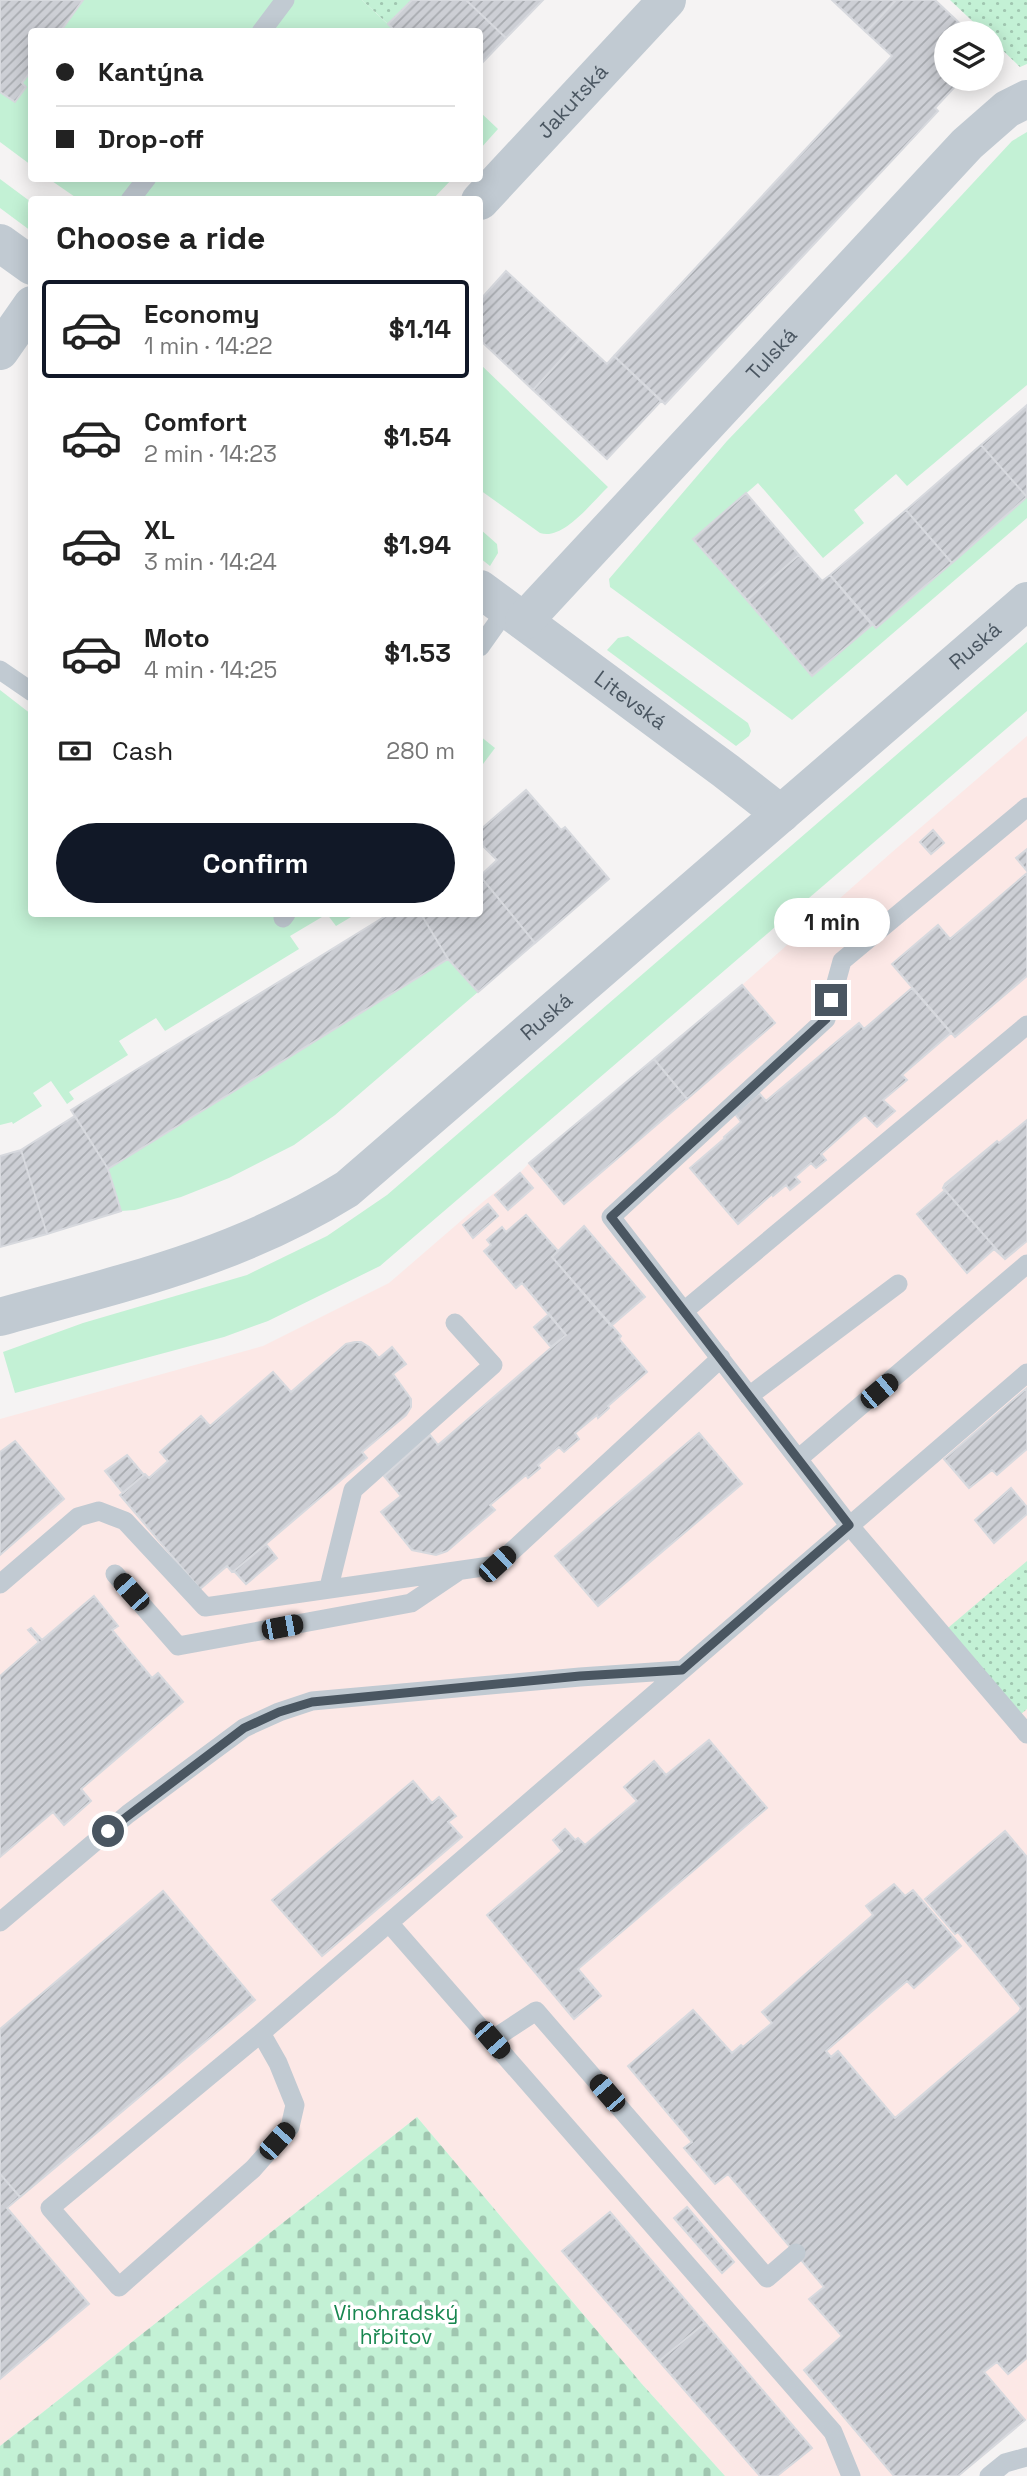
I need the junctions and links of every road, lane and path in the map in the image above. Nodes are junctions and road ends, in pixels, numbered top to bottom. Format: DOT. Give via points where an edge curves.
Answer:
graph roads {
  1 [pos="285,0"];
  2 [pos="667,0"];
  3 [pos="264,28"];
  4 [pos="1027,99"];
  5 [pos="144,182"];
  6 [pos="133,196"];
  7 [pos="483,198"];
  8 [pos="0,243"];
  9 [pos="28,263"];
  10 [pos="28,311"];
  11 [pos="0,351"];
  12 [pos="1027,601"];
  13 [pos="504,606"];
  14 [pos="483,642"];
  15 [pos="0,670"];
  16 [pos="28,689"];
  17 [pos="1027,807"];
  18 [pos="781,814"];
  19 [pos="1027,1025"];
  20 [pos="1027,1264"];
  21 [pos="898,1284"];
  22 [pos="684,1311"];
  23 [pos="0,1317"];
  24 [pos="455,1323"];
  25 [pos="720,1359"];
  26 [pos="1027,1373"];
  27 [pos="750,1396"];
  28 [pos="798,1460"];
  29 [pos="849,1525"];
  30 [pos="461,1570"];
  31 [pos="115,1574"];
  32 [pos="0,1584"];
  33 [pos="329,1587"];
  34 [pos="682,1670"];
  35 [pos="1027,1734"];
  36 [pos="26,1900"];
  37 [pos="0,1902"];
  38 [pos="0,1922"];
  39 [pos="389,1923"];
  40 [pos="261,2034"];
  41 [pos="492,2040"];
  42 [pos="796,2253"];
  43 [pos="1027,2457"];
  44 [pos="851,2476"];
  45 [pos="989,2476"];
  1 -- 3 [label="lane"];
  2 -- 7 [label="street, Jakutská"];
  4 -- 13 [label="street, Tulská" via="1007,109 967,144"];
  5 -- 6 [label="lane"];
  8 -- 9 [label="street"];
  10 -- 11 [label="street"];
  12 -- 18 [label="street, Ruská"];
  13 -- 14 [label="lane"];
  13 -- 18 [label="street, Litevská"];
  15 -- 16 [label="lane"];
  17 -- 22 [label="lane" via="842,961 826,1019 611,1217"];
  18 -- 23 [label="street, Ruská" via="347,1189 305,1215 239,1245 162,1273"];
  19 -- 22 [label="lane"];
  20 -- 28 [label="lane"];
  21 -- 27 [label="lane"];
  22 -- 25 [label="lane"];
  24 -- 33 [label="lane" via="493,1365 353,1490"];
  25 -- 27 [label="lane"];
  25 -- 30 [label="lane" via="497,1564"];
  26 -- 29 [label="lane"];
  27 -- 28 [label="lane"];
  28 -- 29 [label="lane"];
  29 -- 34 [label="lane"];
  29 -- 35 [label="lane"];
  30 -- 31 [label="lane" via="411,1603 178,1646"];
  30 -- 33 [label="lane"];
  32 -- 33 [label="lane" via="78,1517 99,1511 125,1521 205,1606"];
  34 -- 36 [label="lane" via="312,1702 279,1712 244,1728 139,1805"];
  34 -- 39 [label="lane"];
  36 -- 37 [label="lane"];
  36 -- 38 [label="lane"];
  39 -- 40 [label="lane"];
  39 -- 41 [label="lane"];
  40 -- 40 [label="lane" via="50,2208 119,2287 253,2169 290,2127 295,2105"];
  41 -- 42 [label="lane" via="536,2011 766,2278"];
  41 -- 44 [label="lane" via="833,2432"];
  43 -- 45 [label="lane" via="1005,2463"];
}
